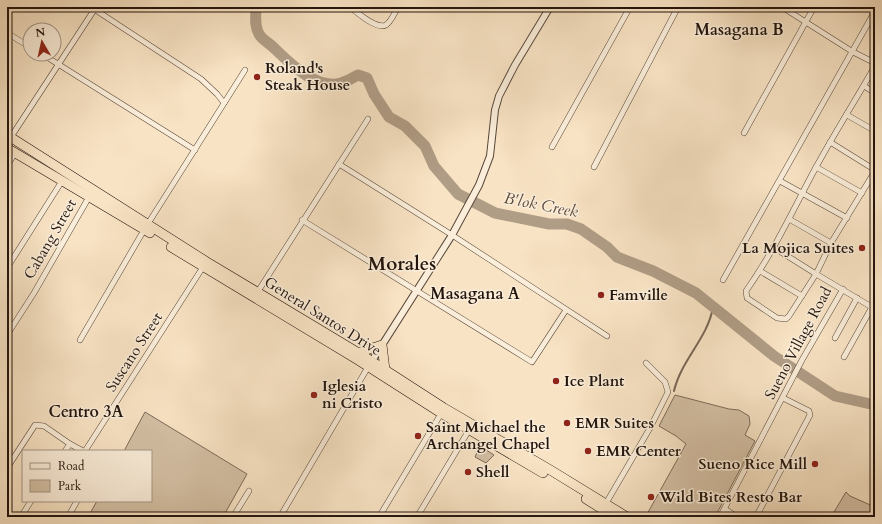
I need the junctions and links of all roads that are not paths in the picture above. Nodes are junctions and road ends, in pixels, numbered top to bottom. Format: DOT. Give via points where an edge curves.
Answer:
graph roads {
  1 [pos="350,7"];
  2 [pos="398,7"];
  3 [pos="550,7"];
  4 [pos="630,7"];
  5 [pos="678,7"];
  6 [pos="782,7"];
  7 [pos="814,7"];
  8 [pos="94,8"];
  9 [pos="875,11"];
  10 [pos="806,22"];
  11 [pos="7,33"];
  12 [pos="22,42"];
  13 [pos="853,52"];
  14 [pos="56,62"];
  15 [pos="875,62"];
  16 [pos="59,64"];
  17 [pos="875,66"];
  18 [pos="245,70"];
  19 [pos="864,86"];
  20 [pos="875,93"];
  21 [pos="224,103"];
  22 [pos="847,115"];
  23 [pos="368,119"];
  24 [pos="875,131"];
  25 [pos="744,133"];
  26 [pos="8,139"];
  27 [pos="830,142"];
  28 [pos="552,147"];
  29 [pos="11,150"];
  30 [pos="195,150"];
  31 [pos="339,164"];
  32 [pos="7,166"];
  33 [pos="594,167"];
  34 [pos="816,167"];
  35 [pos="875,171"];
  36 [pos="62,181"];
  37 [pos="780,181"];
  38 [pos="802,193"];
  39 [pos="862,193"];
  40 [pos="89,197"];
  41 [pos="847,218"];
  42 [pos="789,219"];
  43 [pos="302,220"];
  44 [pos="146,227"];
  45 [pos="452,235"];
  46 [pos="831,243"];
  47 [pos="773,246"];
  48 [pos="203,266"];
  49 [pos="7,268"];
  50 [pos="760,271"];
  51 [pos="816,274"];
  52 [pos="723,280"];
  53 [pos="843,289"];
  54 [pos="417,291"];
  55 [pos="256,294"];
  56 [pos="802,296"];
  57 [pos="857,298"];
  58 [pos="873,308"];
  59 [pos="566,310"];
  60 [pos="7,335"];
  61 [pos="607,336"];
  62 [pos="835,338"];
  63 [pos="80,340"];
  64 [pos="382,345"];
  65 [pos="357,353"];
  66 [pos="844,357"];
  67 [pos="646,363"];
  68 [pos="370,364"];
  69 [pos="385,370"];
  70 [pos="783,398"];
  71 [pos="443,410"];
  72 [pos="469,430"];
  73 [pos="70,444"];
  74 [pos="66,450"];
  75 [pos="82,450"];
  76 [pos="85,450"];
  77 [pos="7,468"];
  78 [pos="249,491"];
  79 [pos="30,502"];
  80 [pos="76,502"];
  81 [pos="725,509"];
  82 [pos="602,510"];
  83 [pos="21,517"];
  84 [pos="68,517"];
  85 [pos="233,517"];
  86 [pos="280,517"];
  87 [pos="379,517"];
  88 [pos="417,517"];
  89 [pos="615,517"];
  90 [pos="627,517"];
  91 [pos="720,517"];
  92 [pos="737,517"];
  93 [pos="756,517"];
  1 -- 2 [label="street" via="380,26 391,20"];
  3 -- 45 [label="street" via="499,96 490,156 485,171"];
  4 -- 28 [label="street"];
  5 -- 33 [label="street"];
  6 -- 10 [label="street"];
  7 -- 10 [label="street"];
  8 -- 16 [label="street"];
  8 -- 21 [label="street" via="212,88"];
  9 -- 13 [label="street"];
  10 -- 13 [label="street"];
  10 -- 25 [label="street"];
  11 -- 12 [label="street"];
  13 -- 15 [label="street"];
  13 -- 37 [label="street"];
  14 -- 16 [label="street"];
  16 -- 26 [label="street"];
  16 -- 30 [label="street"];
  17 -- 19 [label="street"];
  18 -- 21 [label="street"];
  19 -- 20 [label="street"];
  19 -- 22 [label="street"];
  21 -- 30 [label="street"];
  22 -- 24 [label="street"];
  22 -- 27 [label="street"];
  23 -- 31 [label="street"];
  26 -- 44 [label="highway, General Santos Drive"];
  27 -- 34 [label="street"];
  27 -- 35 [label="street"];
  29 -- 32 [label="street"];
  29 -- 36 [label="highway, General Santos Drive"];
  30 -- 44 [label="street"];
  31 -- 43 [label="street"];
  31 -- 45 [label="street"];
  34 -- 38 [label="street"];
  34 -- 39 [label="street"];
  35 -- 39 [label="street, Sueno Village Road"];
  36 -- 40 [label="highway, General Santos Drive"];
  36 -- 49 [label="street"];
  37 -- 38 [label="street"];
  37 -- 52 [label="street"];
  38 -- 41 [label="street"];
  38 -- 42 [label="street"];
  39 -- 41 [label="street, Sueno Village Road"];
  40 -- 44 [label="highway, General Santos Drive"];
  40 -- 60 [label="street, Cabang Street"];
  41 -- 46 [label="street, Sueno Village Road"];
  42 -- 46 [label="street"];
  42 -- 47 [label="street"];
  43 -- 54 [label="street"];
  43 -- 55 [label="street"];
  44 -- 48 [label="highway, General Santos Drive"];
  44 -- 55 [label="highway, General Santos Drive"];
  44 -- 63 [label="street"];
  45 -- 54 [label="street"];
  45 -- 59 [label="street"];
  46 -- 51 [label="street, Sueno Village Road"];
  47 -- 50 [label="street"];
  47 -- 51 [label="street"];
  48 -- 55 [label="highway, General Santos Drive"];
  48 -- 76 [label="street, Suscano Street"];
  50 -- 56 [label="street"];
  50 -- 56 [label="street" via="746,291 747,298 777,318 788,318"];
  51 -- 53 [label="street, Sueno Village Road"];
  51 -- 56 [label="street"];
  53 -- 57 [label="street"];
  53 -- 70 [label="street, Sueno Village Road"];
  54 -- 59 [label="street" via="532,362"];
  54 -- 64 [label="street"];
  55 -- 65 [label="highway, General Santos Drive"];
  55 -- 68 [label="highway, General Santos Drive"];
  57 -- 58 [label="street"];
  57 -- 62 [label="street"];
  58 -- 66 [label="street"];
  59 -- 61 [label="street"];
  64 -- 65 [label="highway"];
  64 -- 68 [label="street"];
  64 -- 69 [label="highway"];
  65 -- 68 [label="highway, General Santos Drive"];
  67 -- 82 [label="street" via="665,382 668,392"];
  68 -- 69 [label="highway, General Santos Drive"];
  68 -- 71 [label="highway, General Santos Drive"];
  68 -- 86 [label="street"];
  69 -- 71 [label="highway, General Santos Drive"];
  70 -- 81 [label="street, Sueno Village Road"];
  70 -- 93 [label="street" via="809,411 810,415"];
  71 -- 72 [label="highway, General Santos Drive"];
  71 -- 82 [label="highway, General Santos Drive"];
  71 -- 87 [label="street"];
  72 -- 82 [label="highway, General Santos Drive"];
  72 -- 88 [label="street"];
  73 -- 74 [label="street"];
  73 -- 75 [label="street"];
  73 -- 77 [label="street" via="44,426 35,425"];
  78 -- 85 [label="street"];
  79 -- 83 [label="street"];
  80 -- 84 [label="street"];
  81 -- 91 [label="street, Sueno Village Road"];
  81 -- 92 [label="street"];
  82 -- 89 [label="highway, General Santos Drive"];
  82 -- 90 [label="highway, General Santos Drive"];
}
